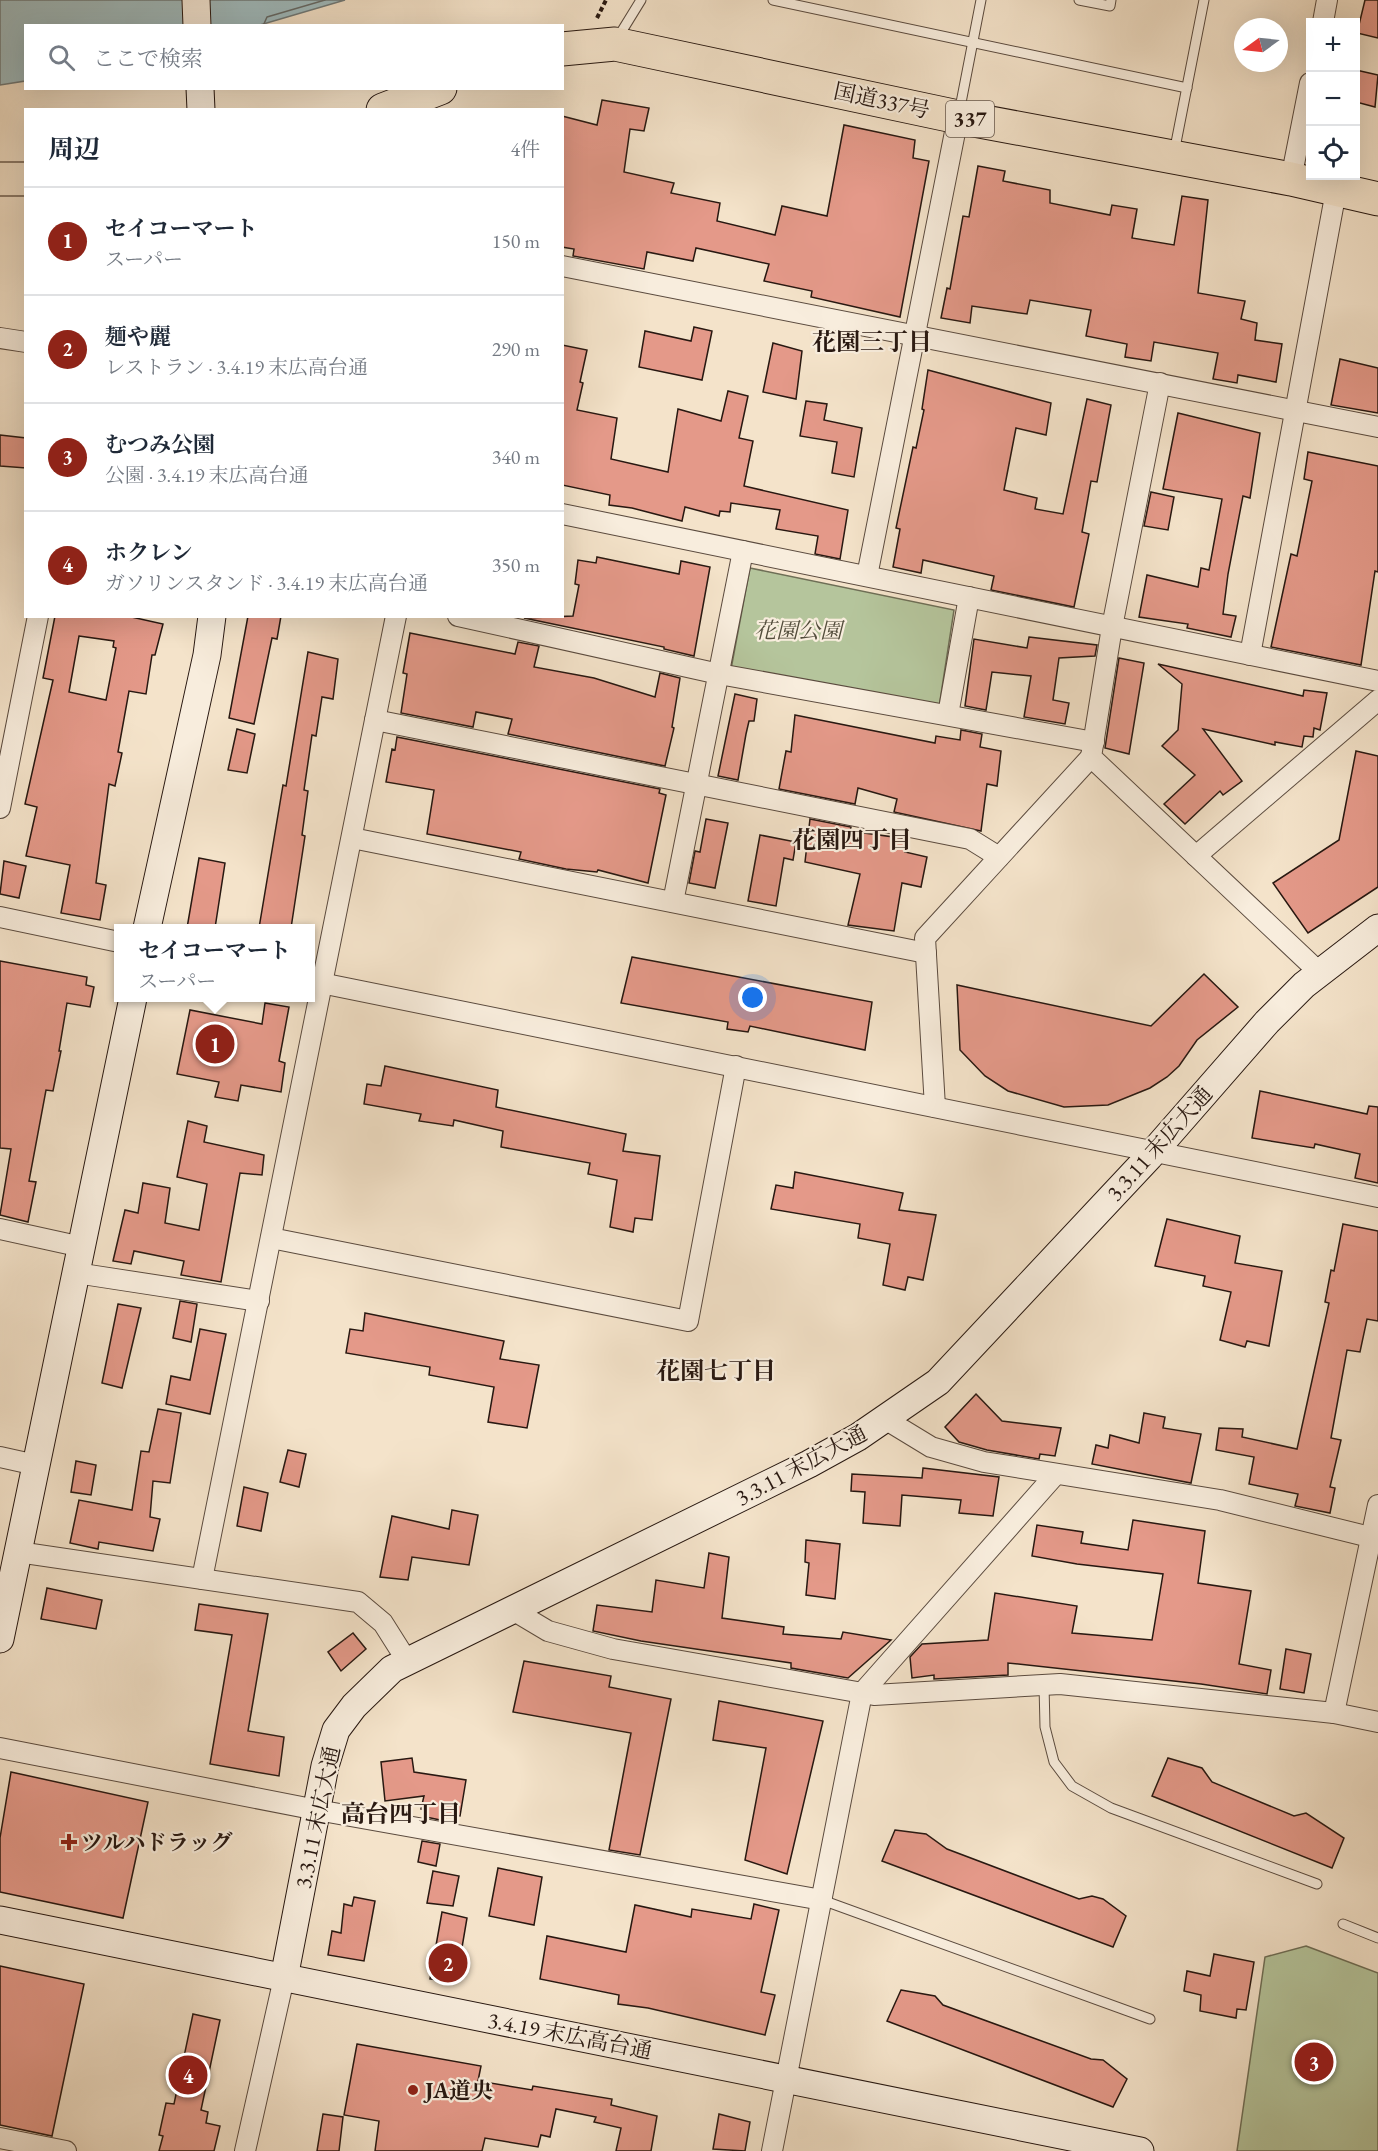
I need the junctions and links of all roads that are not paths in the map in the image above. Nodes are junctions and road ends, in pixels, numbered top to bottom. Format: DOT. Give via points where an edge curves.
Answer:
graph roads {
  1 [pos="196,0"];
  2 [pos="641,0"];
  3 [pos="773,0"];
  4 [pos="981,0"];
  5 [pos="1079,0"];
  6 [pos="1111,0"];
  7 [pos="1204,0"];
  8 [pos="1327,0"];
  9 [pos="1324,18"];
  10 [pos="197,24"];
  11 [pos="604,34"];
  12 [pos="973,41"];
  13 [pos="564,48"];
  14 [pos="1187,88"];
  15 [pos="200,90"];
  16 [pos="426,98"];
  17 [pos="1306,107"];
  18 [pos="201,108"];
  19 [pos="390,108"];
  20 [pos="958,117"];
  21 [pos="1173,158"];
  22 [pos="0,179"];
  23 [pos="24,179"];
  24 [pos="1291,179"];
  25 [pos="1336,190"];
  26 [pos="1378,199"];
  27 [pos="564,266"];
  28 [pos="915,335"];
  29 [pos="0,338"];
  30 [pos="24,342"];
  31 [pos="1160,383"];
  32 [pos="1295,410"];
  33 [pos="1378,426"];
  34 [pos="564,514"];
  35 [pos="742,550"];
  36 [pos="867,576"];
  37 [pos="969,597"];
  38 [pos="38,618"];
  39 [pos="212,618"];
  40 [pos="396,618"];
  41 [pos="467,618"];
  42 [pos="1112,627"];
  43 [pos="1250,655"];
  44 [pos="720,674"];
  45 [pos="1378,681"];
  46 [pos="1378,700"];
  47 [pos="948,716"];
  48 [pos="375,720"];
  49 [pos="1092,750"];
  50 [pos="4,763"];
  51 [pos="696,785"];
  52 [pos="0,808"];
  53 [pos="352,838"];
  54 [pos="1196,856"];
  55 [pos="999,857"];
  56 [pos="674,903"];
  57 [pos="0,917"];
  58 [pos="148,924"];
  59 [pos="1378,928"];
  60 [pos="114,941"];
  61 [pos="926,953"];
  62 [pos="1320,973"];
  63 [pos="317,982"];
  64 [pos="132,1002"];
  65 [pos="313,1002"];
  66 [pos="736,1066"];
  67 [pos="935,1107"];
  68 [pos="1154,1151"];
  69 [pos="1378,1197"];
  70 [pos="0,1229"];
  71 [pos="271,1238"];
  72 [pos="82,1247"];
  73 [pos="76,1273"];
  74 [pos="259,1301"];
  75 [pos="885,1419"];
  76 [pos="0,1457"];
  77 [pos="36,1465"];
  78 [pos="1055,1475"];
  79 [pos="1378,1506"];
  80 [pos="1375,1538"];
  81 [pos="18,1552"];
  82 [pos="202,1579"];
  83 [pos="512,1609"];
  84 [pos="0,1639"];
  85 [pos="407,1661"];
  86 [pos="1044,1685"];
  87 [pos="862,1693"];
  88 [pos="1334,1713"];
  89 [pos="1378,1722"];
  90 [pos="0,1748"];
  91 [pos="317,1810"];
  92 [pos="1317,1884"];
  93 [pos="822,1899"];
  94 [pos="0,1920"];
  95 [pos="1343,1924"];
  96 [pos="1378,1938"];
  97 [pos="284,1978"];
  98 [pos="1150,2019"];
  99 [pos="787,2079"];
  100 [pos="0,2138"];
  101 [pos="66,2151"];
  102 [pos="245,2151"];
  103 [pos="772,2151"];
  104 [pos="1140,2151"];
  1 -- 10 [label="street"];
  2 -- 11 [label="lane"];
  3 -- 12 [label="lane"];
  4 -- 12 [label="lane"];
  5 -- 6 [label="lane" via="1110,6"];
  7 -- 14 [label="lane"];
  8 -- 9 [label="street"];
  11 -- 13 [label="highway, 国道337号 / 337"];
  11 -- 20 [label="highway, 国道337号 / 337"];
  12 -- 14 [label="lane"];
  12 -- 20 [label="lane"];
  14 -- 21 [label="lane"];
  15 -- 18 [label="street"];
  16 -- 19 [label="highway"];
  17 -- 24 [label="street"];
  20 -- 21 [label="highway, 国道337号 / 337"];
  20 -- 28 [label="street"];
  21 -- 24 [label="highway, 国道337号 / 337"];
  22 -- 23 [label="highway"];
  24 -- 25 [label="highway, 国道337号 / 337"];
  25 -- 26 [label="highway, 国道337号 / 337"];
  25 -- 32 [label="street"];
  27 -- 28 [label="street"];
  28 -- 31 [label="street"];
  28 -- 36 [label="street"];
  29 -- 30 [label="street"];
  31 -- 32 [label="street"];
  31 -- 42 [label="street"];
  32 -- 33 [label="street"];
  32 -- 43 [label="street"];
  34 -- 35 [label="street"];
  35 -- 36 [label="street"];
  35 -- 44 [label="street"];
  36 -- 37 [label="street"];
  37 -- 42 [label="street"];
  37 -- 47 [label="street"];
  38 -- 50 [label="street"];
  39 -- 58 [label="street"];
  40 -- 48 [label="street"];
  41 -- 44 [label="street"];
  42 -- 43 [label="street"];
  42 -- 49 [label="street"];
  43 -- 45 [label="street"];
  44 -- 47 [label="street"];
  44 -- 51 [label="street"];
  46 -- 54 [label="street"];
  47 -- 49 [label="street"];
  48 -- 51 [label="street"];
  48 -- 53 [label="street"];
  49 -- 54 [label="street"];
  49 -- 55 [label="street"];
  50 -- 52 [label="street"];
  51 -- 55 [label="street" via="970,839"];
  51 -- 56 [label="street"];
  53 -- 56 [label="street"];
  53 -- 63 [label="street"];
  54 -- 62 [label="street"];
  55 -- 61 [label="street" via="925,939"];
  56 -- 61 [label="street"];
  57 -- 60 [label="street"];
  59 -- 62 [label="street, 3.3.11 末広大通"];
  61 -- 67 [label="street"];
  62 -- 68 [label="street, 3.3.11 末広大通" via="1267,1022"];
  63 -- 66 [label="street"];
  64 -- 72 [label="street"];
  65 -- 71 [label="street"];
  66 -- 67 [label="street"];
  66 -- 71 [label="street" via="688,1321"];
  67 -- 68 [label="street"];
  68 -- 69 [label="street"];
  68 -- 75 [label="street, 3.3.11 末広大通" via="938,1382"];
  70 -- 72 [label="street"];
  71 -- 74 [label="street"];
  72 -- 73 [label="street"];
  73 -- 74 [label="street"];
  73 -- 77 [label="street"];
  74 -- 82 [label="street"];
  75 -- 78 [label="street" via="931,1447"];
  75 -- 83 [label="street, 3.3.11 末広大通" via="809,1464"];
  76 -- 77 [label="street"];
  77 -- 81 [label="street"];
  78 -- 80 [label="street" via="1220,1500"];
  78 -- 87 [label="street"];
  79 -- 80 [label="street"];
  80 -- 88 [label="street"];
  81 -- 82 [label="street"];
  81 -- 84 [label="street"];
  82 -- 85 [label="street" via="358,1602 383,1623"];
  83 -- 85 [label="street, 3.3.11 末広大通"];
  83 -- 87 [label="street" via="548,1631 613,1649"];
  85 -- 91 [label="street, 3.3.11 末広大通" via="392,1669 336,1730"];
  86 -- 87 [label="street"];
  86 -- 88 [label="street"];
  86 -- 92 [label="lane" via="1045,1727 1054,1762 1072,1786 1112,1808"];
  87 -- 93 [label="street"];
  88 -- 89 [label="street"];
  90 -- 91 [label="street"];
  91 -- 93 [label="street"];
  91 -- 97 [label="street, 3.3.11 末広大通"];
  93 -- 98 [label="lane"];
  93 -- 99 [label="street"];
  94 -- 97 [label="street, 3.4.19 末広高台通"];
  95 -- 96 [label="lane"];
  97 -- 99 [label="street, 3.4.19 末広高台通"];
  97 -- 102 [label="street"];
  99 -- 103 [label="street"];
  99 -- 104 [label="street, 3.4.19 末広高台通"];
  100 -- 101 [label="street"];
}
